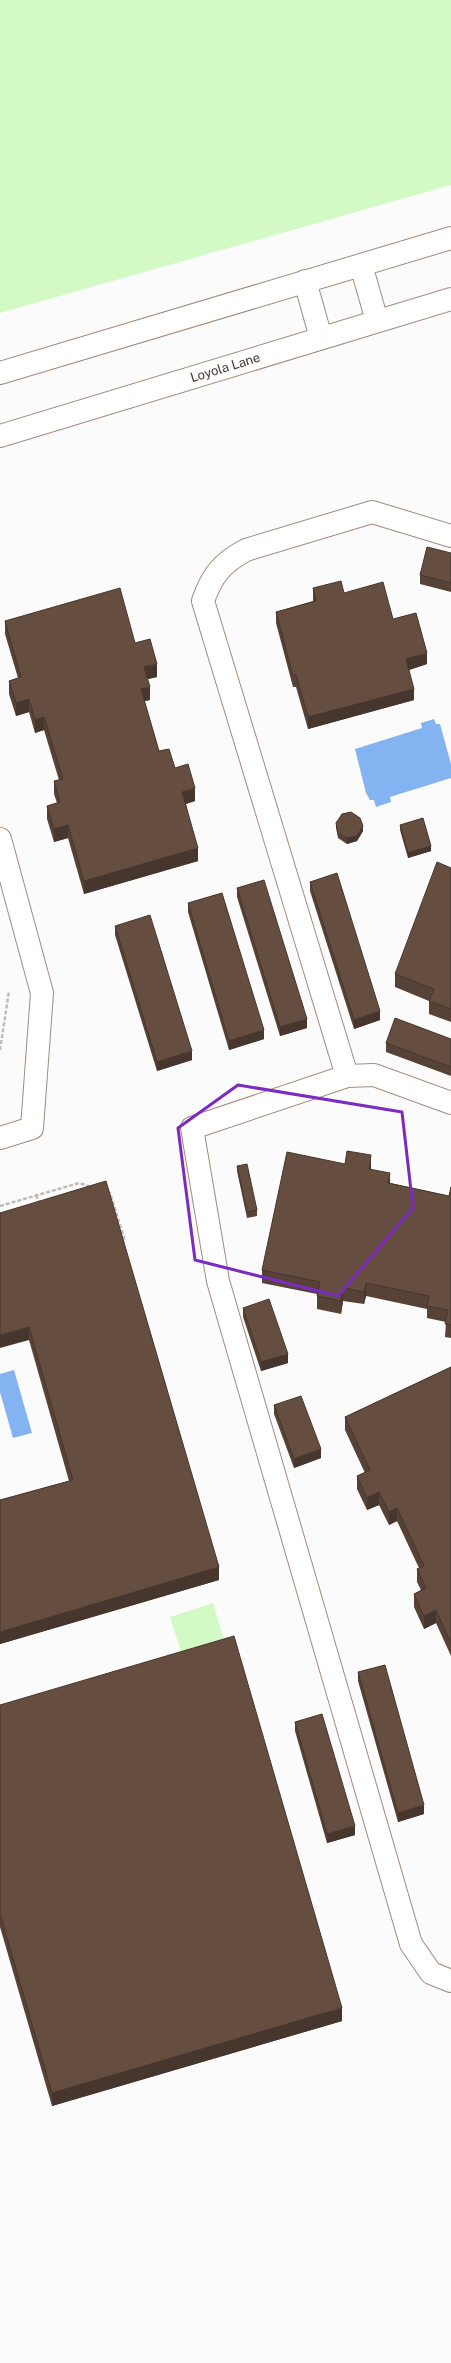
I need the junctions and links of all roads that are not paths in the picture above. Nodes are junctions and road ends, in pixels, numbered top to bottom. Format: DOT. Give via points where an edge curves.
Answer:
graph roads {
  1 [pos="451,238"];
  2 [pos="361,265"];
  3 [pos="305,281"];
  4 [pos="451,299"];
  5 [pos="377,321"];
  6 [pos="321,338"];
  7 [pos="0,373"];
  8 [pos="0,436"];
  9 [pos="451,536"];
  10 [pos="0,839"];
  11 [pos="347,1076"];
  12 [pos="451,1103"];
  13 [pos="0,1138"];
  14 [pos="451,1981"];
  1 -- 2 [label="main road"];
  2 -- 3 [label="main road"];
  2 -- 5 [label="main road"];
  3 -- 6 [label="main road"];
  3 -- 7 [label="main road"];
  4 -- 5 [label="main road, Loyola Lane"];
  5 -- 6 [label="main road, Loyola Lane"];
  6 -- 8 [label="main road, Loyola Lane"];
  9 -- 11 [label="main road" via="372,512 237,555 209,582 203,601"];
  10 -- 13 [label="main road" via="42,993 32,1128"];
  11 -- 12 [label="main road" via="374,1075"];
  11 -- 14 [label="main road" via="192,1128 218,1281 411,1944 431,1973"];
}
